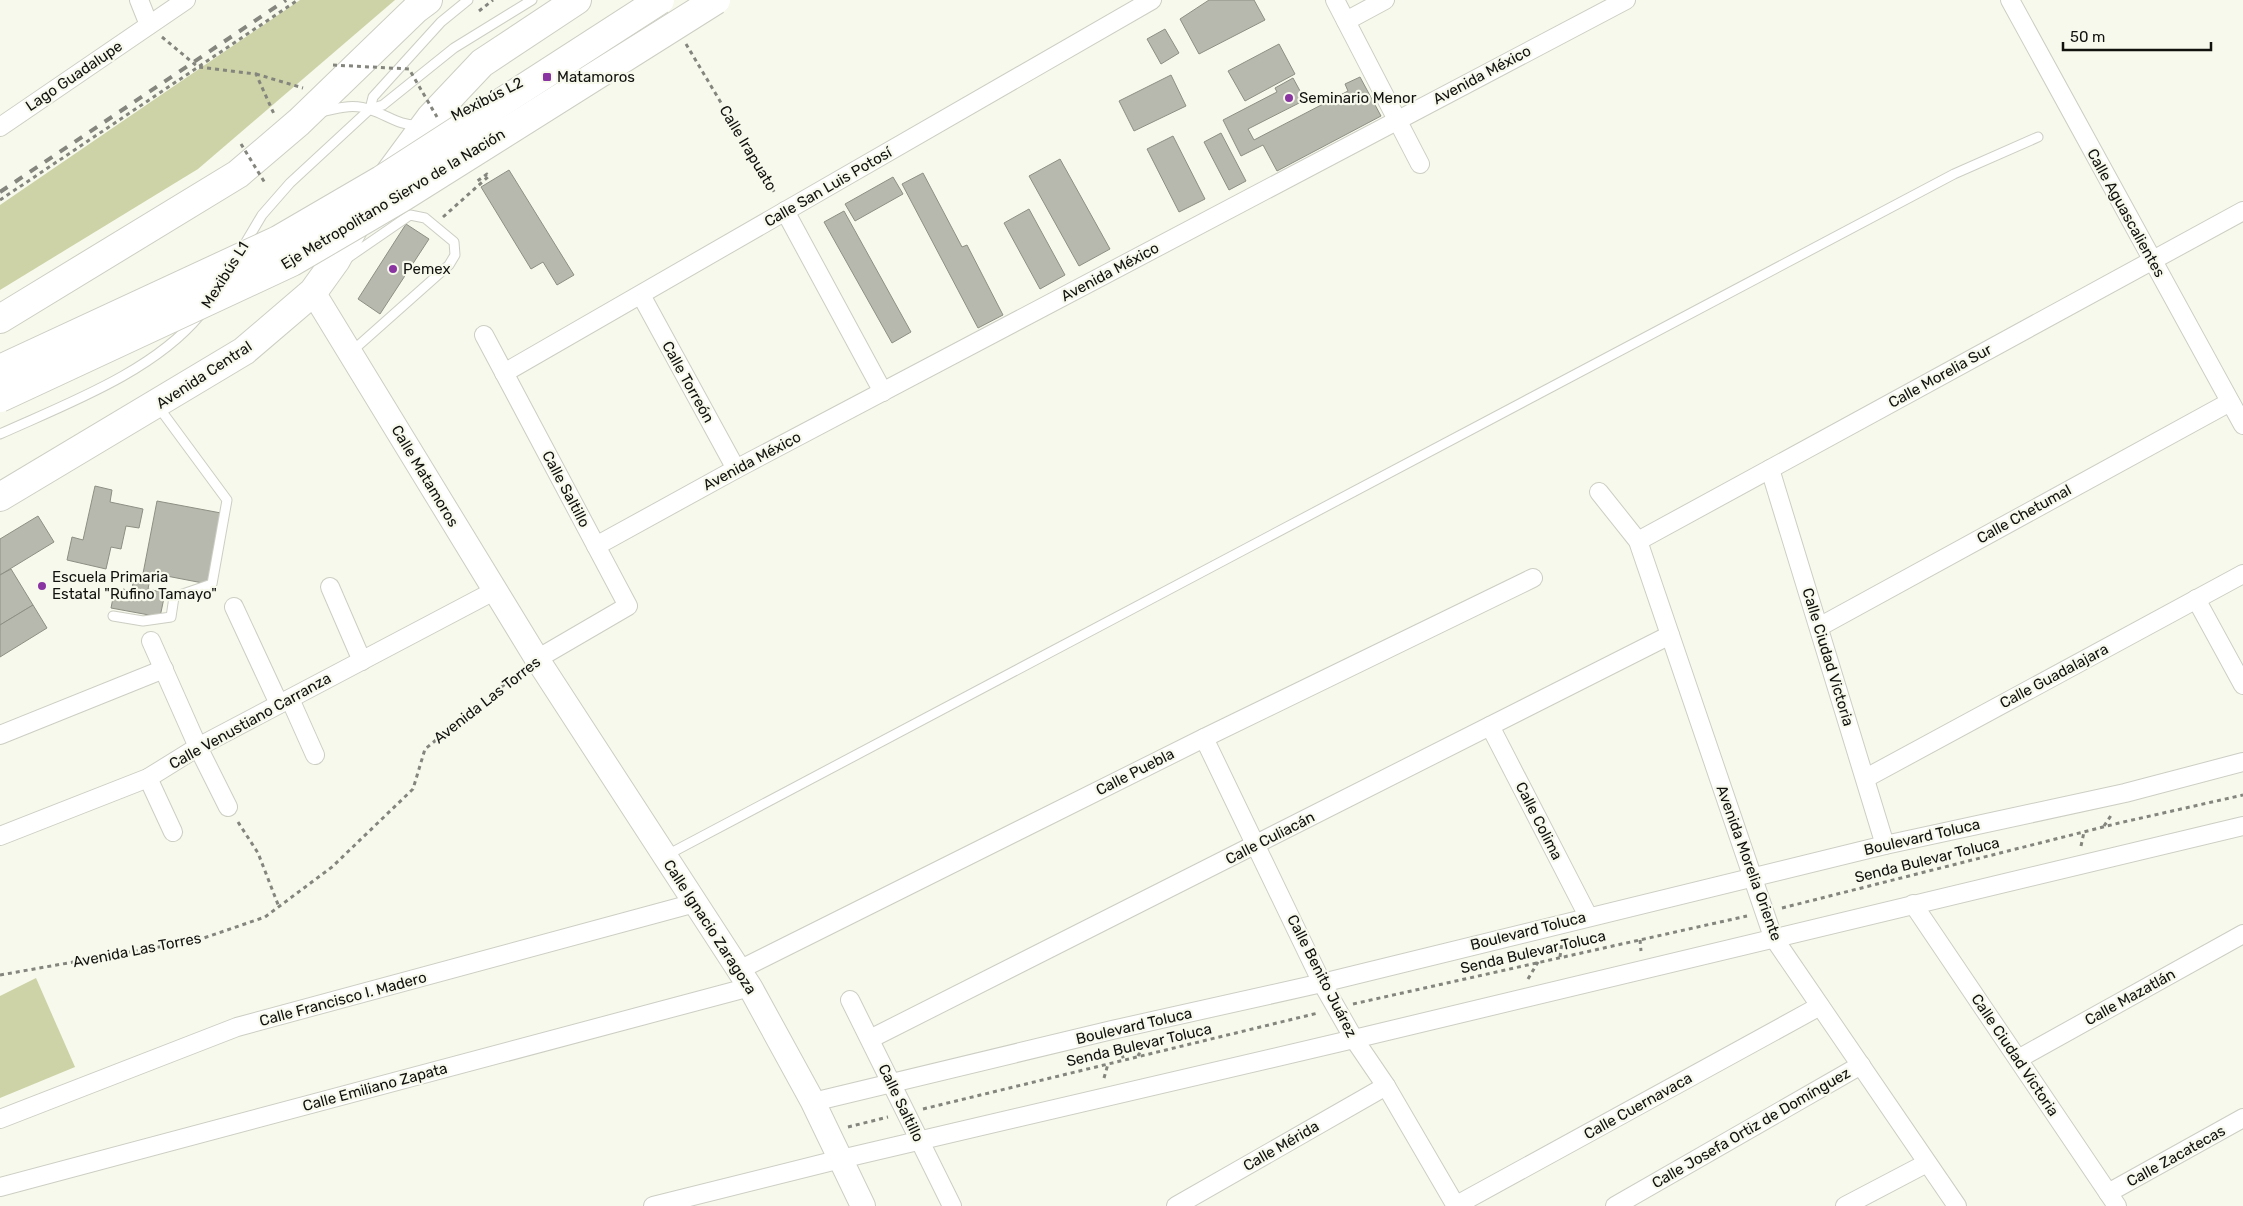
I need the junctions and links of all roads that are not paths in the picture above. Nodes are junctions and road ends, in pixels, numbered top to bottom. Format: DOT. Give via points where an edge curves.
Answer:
graph roads {
  1 [pos="139,0"];
  2 [pos="186,0"];
  3 [pos="428,0"];
  4 [pos="468,0"];
  5 [pos="532,0"];
  6 [pos="577,0"];
  7 [pos="661,0"];
  8 [pos="716,0"];
  9 [pos="1152,0"];
  10 [pos="1335,0"];
  11 [pos="1385,0"];
  12 [pos="1626,0"];
  13 [pos="2010,0"];
  14 [pos="1346,21"];
  15 [pos="149,25"];
  16 [pos="493,96"];
  17 [pos="475,105"];
  18 [pos="370,109"];
  19 [pos="1397,120"];
  20 [pos="288,123"];
  21 [pos="425,125"];
  22 [pos="0,127"];
  23 [pos="2038,137"];
  24 [pos="1420,164"];
  25 [pos="786,211"];
  26 [pos="2243,211"];
  27 [pos="2152,261"];
  28 [pos="227,276"];
  29 [pos="321,282"];
  30 [pos="222,284"];
  31 [pos="640,295"];
  32 [pos="0,319"];
  33 [pos="484,336"];
  34 [pos="350,353"];
  35 [pos="0,369"];
  36 [pos="504,373"];
  37 [pos="884,392"];
  38 [pos="0,398"];
  39 [pos="2230,402"];
  40 [pos="157,405"];
  41 [pos="2243,425"];
  42 [pos="0,434"];
  43 [pos="736,469"];
  44 [pos="1770,469"];
  45 [pos="1599,492"];
  46 [pos="0,497"];
  47 [pos="1638,541"];
  48 [pos="596,546"];
  49 [pos="2243,574"];
  50 [pos="1533,578"];
  51 [pos="330,587"];
  52 [pos="494,592"];
  53 [pos="2196,599"];
  54 [pos="628,606"];
  55 [pos="234,607"];
  56 [pos="113,616"];
  57 [pos="1819,627"];
  58 [pos="1670,635"];
  59 [pos="151,641"];
  60 [pos="537,659"];
  61 [pos="362,661"];
  62 [pos="164,669"];
  63 [pos="2243,685"];
  64 [pos="284,701"];
  65 [pos="1490,726"];
  66 [pos="0,735"];
  67 [pos="1204,738"];
  68 [pos="198,747"];
  69 [pos="315,755"];
  70 [pos="2243,762"];
  71 [pos="148,778"];
  72 [pos="1866,778"];
  73 [pos="228,807"];
  74 [pos="2243,826"];
  75 [pos="173,832"];
  76 [pos="0,836"];
  77 [pos="1257,845"];
  78 [pos="1885,845"];
  79 [pos="664,856"];
  80 [pos="1752,877"];
  81 [pos="695,904"];
  82 [pos="1913,904"];
  83 [pos="1588,916"];
  84 [pos="2243,934"];
  85 [pos="1773,937"];
  86 [pos="744,978"];
  87 [pos="1322,983"];
  88 [pos="850,1000"];
  89 [pos="1820,1006"];
  90 [pos="870,1039"];
  91 [pos="1354,1039"];
  92 [pos="2018,1059"];
  93 [pos="1861,1065"];
  94 [pos="891,1083"];
  95 [pos="1386,1086"];
  96 [pos="813,1102"];
  97 [pos="2243,1118"];
  98 [pos="0,1119"];
  99 [pos="920,1141"];
  100 [pos="841,1159"];
  101 [pos="1927,1163"];
  102 [pos="0,1187"];
  103 [pos="2113,1199"];
  104 [pos="653,1206"];
  105 [pos="863,1206"];
  106 [pos="952,1206"];
  107 [pos="1176,1206"];
  108 [pos="1455,1206"];
  109 [pos="1615,1206"];
  110 [pos="1845,1206"];
  111 [pos="1957,1206"];
  1 -- 15 [label="street"];
  2 -- 15 [label="street, Lago Guadalupe"];
  3 -- 20 [label="highway"];
  4 -- 18 [label="lane, Mexibús L1" via="442,22 372,97"];
  5 -- 18 [label="lane, Mexibús L1" via="454,48 383,105"];
  6 -- 21 [label="highway, Avenida Central" via="482,63"];
  7 -- 16 [label="lane, Mexibús L2" via="544,70"];
  7 -- 35 [label="highway, Eje Metropolitano Siervo de la Nación, bridge" via="381,180 278,240"];
  8 -- 38 [label="highway, Eje Metropolitano Siervo de la Nación, bridge" via="404,196 292,262"];
  9 -- 25 [label="street, Calle San Luis Potosí"];
  10 -- 14 [label="street"];
  11 -- 14 [label="street"];
  12 -- 19 [label="street, Avenida México"];
  13 -- 27 [label="street, Calle Aguascalientes"];
  14 -- 19 [label="street"];
  15 -- 22 [label="street, Lago Guadalupe"];
  17 -- 21 [label="lane, Mexibús L2" via="449,119"];
  18 -- 20 [label="lane, Mexibús L2" via="347,106"];
  18 -- 21 [label="lane, Mexibús L2" via="393,121 412,126"];
  18 -- 28 [label="lane, Mexibús L1" via="290,183 262,215"];
  19 -- 24 [label="street"];
  19 -- 37 [label="street, Avenida México"];
  20 -- 32 [label="highway" via="238,174"];
  21 -- 29 [label="highway, Avenida Central" via="366,206"];
  23 -- 79 [label="lane" via="1945,179"];
  25 -- 31 [label="street, Calle San Luis Potosí"];
  25 -- 37 [label="street"];
  26 -- 27 [label="street, Calle Morelia Sur"];
  27 -- 39 [label="street, Calle Aguascalientes"];
  27 -- 44 [label="street, Calle Morelia Sur"];
  29 -- 34 [label="street, Calle Matamoros"];
  29 -- 34 [label="lane" via="410,215 425,218 454,242 455,255 449,264"];
  29 -- 40 [label="highway, Avenida Central" via="244,351"];
  30 -- 42 [label="lane, Mexibús L1" via="190,326 156,356 116,379"];
  31 -- 36 [label="street, Calle San Luis Potosí"];
  31 -- 43 [label="street, Calle Torreón"];
  33 -- 36 [label="street, Calle Saltillo"];
  34 -- 52 [label="street, Calle Matamoros"];
  36 -- 48 [label="street, Calle Saltillo"];
  37 -- 43 [label="street, Avenida México"];
  39 -- 41 [label="street, Calle Aguascalientes"];
  39 -- 57 [label="street, Calle Chetumal"];
  40 -- 46 [label="highway, Avenida Central"];
  40 -- 56 [label="lane" via="227,500 212,584 174,597 171,617 144,621"];
  43 -- 48 [label="street, Avenida México"];
  44 -- 47 [label="street, Calle Morelia Sur"];
  44 -- 57 [label="street, Calle Ciudad Victoria"];
  45 -- 47 [label="street, Avenida Morelia Oriente"];
  47 -- 58 [label="street, Avenida Morelia Oriente"];
  48 -- 54 [label="street, Calle Saltillo"];
  49 -- 53 [label="street, Calle Guadalajara"];
  50 -- 67 [label="street, Calle Puebla"];
  51 -- 61 [label="street"];
  52 -- 60 [label="street, Calle Matamoros"];
  52 -- 61 [label="street, Calle Venustiano Carranza"];
  53 -- 63 [label="street"];
  53 -- 72 [label="street, Calle Guadalajara"];
  54 -- 60 [label="street, Avenida Las Torres"];
  55 -- 64 [label="street"];
  57 -- 72 [label="street, Calle Ciudad Victoria"];
  58 -- 65 [label="street, Calle Culiacán"];
  58 -- 80 [label="street, Avenida Morelia Oriente"];
  59 -- 62 [label="street"];
  60 -- 79 [label="street, Calle Ignacio Zaragoza"];
  61 -- 64 [label="street, Calle Venustiano Carranza"];
  62 -- 66 [label="street"];
  62 -- 68 [label="street"];
  64 -- 68 [label="street, Calle Venustiano Carranza"];
  64 -- 69 [label="street"];
  65 -- 77 [label="street, Calle Culiacán"];
  65 -- 83 [label="street, Calle Colima"];
  67 -- 77 [label="street, Calle Benito Juárez"];
  67 -- 86 [label="street, Calle Puebla"];
  68 -- 71 [label="street, Calle Venustiano Carranza"];
  68 -- 73 [label="street"];
  70 -- 78 [label="street, Boulevard Toluca" via="2125,793"];
  71 -- 75 [label="street"];
  71 -- 76 [label="street, Calle Venustiano Carranza"];
  72 -- 78 [label="street, Calle Ciudad Victoria"];
  74 -- 82 [label="street"];
  77 -- 87 [label="street, Calle Benito Juárez"];
  77 -- 90 [label="street, Calle Culiacán"];
  78 -- 80 [label="street, Boulevard Toluca"];
  79 -- 81 [label="street, Calle Ignacio Zaragoza"];
  80 -- 83 [label="street, Boulevard Toluca"];
  80 -- 85 [label="street, Avenida Morelia Oriente"];
  81 -- 86 [label="street, Calle Ignacio Zaragoza"];
  81 -- 98 [label="street, Calle Francisco I. Madero" via="237,1027"];
  82 -- 85 [label="street"];
  82 -- 92 [label="street, Calle Ciudad Victoria"];
  83 -- 87 [label="street, Boulevard Toluca"];
  84 -- 92 [label="street, Calle Mazatlán"];
  85 -- 89 [label="street, Avenida Morelia Oriente"];
  85 -- 91 [label="street"];
  86 -- 96 [label="street, Calle Ignacio Zaragoza"];
  86 -- 102 [label="street, Calle Emiliano Zapata"];
  87 -- 91 [label="street, Calle Benito Juárez"];
  87 -- 94 [label="street, Boulevard Toluca"];
  88 -- 90 [label="street, Calle Saltillo"];
  89 -- 93 [label="street, Avenida Morelia Oriente"];
  89 -- 108 [label="street, Calle Cuernavaca"];
  90 -- 94 [label="street, Calle Saltillo"];
  91 -- 95 [label="street, Calle Benito Juárez"];
  91 -- 99 [label="street"];
  92 -- 103 [label="street, Calle Ciudad Victoria"];
  93 -- 101 [label="street, Avenida Morelia Oriente"];
  93 -- 109 [label="street, Calle Josefa Ortiz de Domínguez"];
  94 -- 96 [label="street, Boulevard Toluca"];
  94 -- 99 [label="street, Calle Saltillo"];
  95 -- 107 [label="street, Calle Mérida"];
  95 -- 108 [label="street, Calle Benito Juárez"];
  96 -- 100 [label="street, Calle Ignacio Zaragoza"];
  97 -- 103 [label="street, Calle Zacatecas"];
  99 -- 100 [label="street"];
  99 -- 106 [label="street, Calle Saltillo"];
  100 -- 104 [label="street"];
  100 -- 105 [label="street, Calle Ignacio Zaragoza"];
  101 -- 110 [label="street"];
  101 -- 111 [label="street, Avenida Morelia Oriente"];
}
